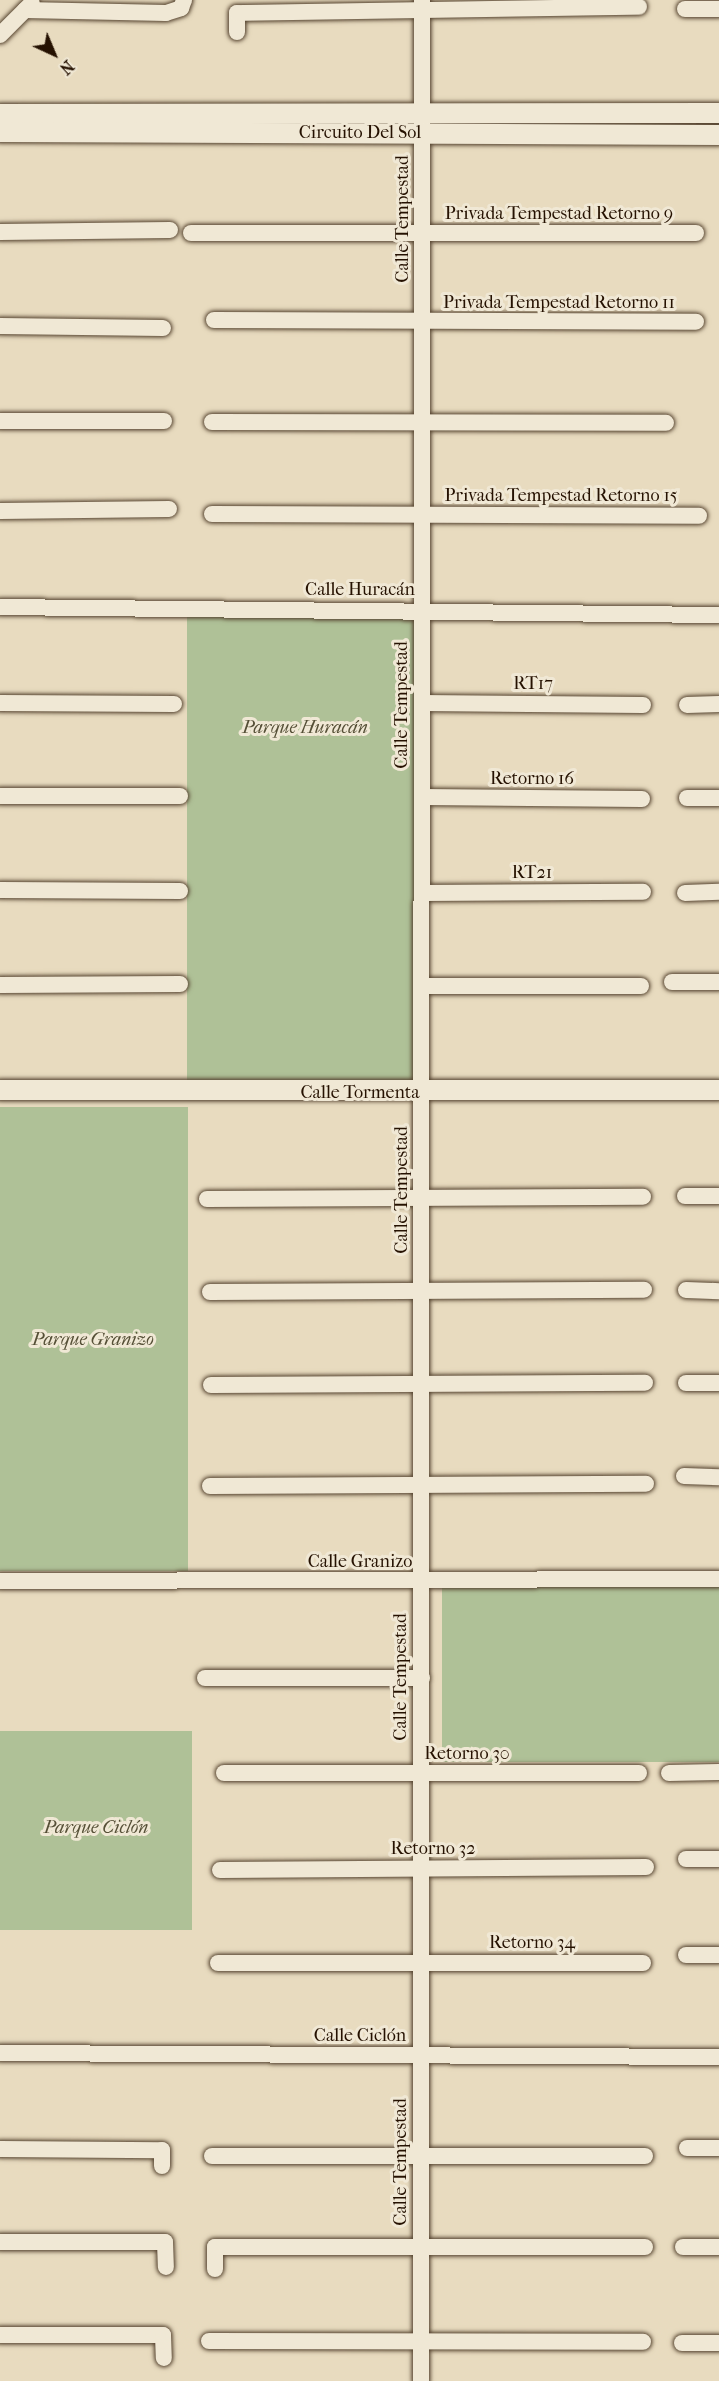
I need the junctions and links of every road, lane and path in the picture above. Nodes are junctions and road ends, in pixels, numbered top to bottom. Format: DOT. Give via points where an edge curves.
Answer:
graph roads {
  1 [pos="184,0"];
  2 [pos="30,5"];
  3 [pos="422,5"];
  4 [pos="639,7"];
  5 [pos="685,9"];
  6 [pos="719,9"];
  7 [pos="237,32"];
  8 [pos="0,35"];
  9 [pos="422,113"];
  10 [pos="719,113"];
  11 [pos="0,114"];
  12 [pos="0,132"];
  13 [pos="422,133"];
  14 [pos="719,135"];
  15 [pos="170,230"];
  16 [pos="0,232"];
  17 [pos="191,232"];
  18 [pos="422,233"];
  19 [pos="696,233"];
  20 [pos="214,320"];
  21 [pos="422,322"];
  22 [pos="696,322"];
  23 [pos="0,326"];
  24 [pos="163,328"];
  25 [pos="0,421"];
  26 [pos="164,421"];
  27 [pos="212,422"];
  28 [pos="666,423"];
  29 [pos="421,424"];
  30 [pos="169,509"];
  31 [pos="0,511"];
  32 [pos="212,514"];
  33 [pos="422,514"];
  34 [pos="699,516"];
  35 [pos="0,607"];
  36 [pos="422,610"];
  37 [pos="719,615"];
  38 [pos="0,703"];
  39 [pos="422,703"];
  40 [pos="174,704"];
  41 [pos="719,704"];
  42 [pos="643,705"];
  43 [pos="687,705"];
  44 [pos="0,796"];
  45 [pos="180,796"];
  46 [pos="422,798"];
  47 [pos="687,798"];
  48 [pos="719,798"];
  49 [pos="642,799"];
  50 [pos="0,890"];
  51 [pos="180,891"];
  52 [pos="643,892"];
  53 [pos="719,892"];
  54 [pos="422,893"];
  55 [pos="685,893"];
  56 [pos="672,982"];
  57 [pos="719,982"];
  58 [pos="180,984"];
  59 [pos="0,985"];
  60 [pos="422,986"];
  61 [pos="641,986"];
  62 [pos="0,1090"];
  63 [pos="719,1090"];
  64 [pos="422,1094"];
  65 [pos="422,1196"];
  66 [pos="685,1196"];
  67 [pos="719,1196"];
  68 [pos="643,1197"];
  69 [pos="207,1199"];
  70 [pos="644,1290"];
  71 [pos="686,1290"];
  72 [pos="421,1291"];
  73 [pos="719,1291"];
  74 [pos="210,1292"];
  75 [pos="421,1382"];
  76 [pos="645,1383"];
  77 [pos="686,1383"];
  78 [pos="719,1383"];
  79 [pos="211,1385"];
  80 [pos="684,1476"];
  81 [pos="719,1477"];
  82 [pos="646,1484"];
  83 [pos="422,1485"];
  84 [pos="210,1486"];
  85 [pos="719,1578"];
  86 [pos="0,1581"];
  87 [pos="420,1581"];
  88 [pos="205,1678"];
  89 [pos="422,1678"];
  90 [pos="719,1772"];
  91 [pos="224,1773"];
  92 [pos="421,1773"];
  93 [pos="639,1773"];
  94 [pos="669,1773"];
  95 [pos="686,1859"];
  96 [pos="719,1859"];
  97 [pos="646,1867"];
  98 [pos="421,1869"];
  99 [pos="220,1870"];
  100 [pos="686,1955"];
  101 [pos="719,1955"];
  102 [pos="218,1963"];
  103 [pos="421,1963"];
  104 [pos="643,1963"];
  105 [pos="0,2053"];
  106 [pos="421,2056"];
  107 [pos="719,2057"];
  108 [pos="687,2148"];
  109 [pos="719,2148"];
  110 [pos="0,2149"];
  111 [pos="212,2156"];
  112 [pos="421,2156"];
  113 [pos="645,2156"];
  114 [pos="162,2166"];
  115 [pos="0,2242"];
  116 [pos="645,2247"];
  117 [pos="683,2247"];
  118 [pos="719,2247"];
  119 [pos="421,2248"];
  120 [pos="166,2267"];
  121 [pos="215,2269"];
  122 [pos="0,2335"];
  123 [pos="209,2342"];
  124 [pos="421,2342"];
  125 [pos="644,2342"];
  126 [pos="682,2343"];
  127 [pos="719,2343"];
  128 [pos="164,2358"];
  129 [pos="421,2381"];
  1 -- 2 [label="street" via="181,8 166,13"];
  2 -- 8 [label="street"];
  3 -- 4 [label="street"];
  3 -- 7 [label="street" via="237,13"];
  3 -- 9 [label="street, Calle Tempestad"];
  5 -- 6 [label="street"];
  9 -- 10 [label="street, Circuito Del Sol"];
  9 -- 11 [label="street, Circuito Del Sol"];
  9 -- 13 [label="street, Calle Tempestad"];
  12 -- 13 [label="street, Circuito Del Sol"];
  13 -- 14 [label="street, Circuito Del Sol"];
  13 -- 18 [label="street, Calle Tempestad"];
  15 -- 16 [label="street"];
  17 -- 18 [label="street, Privada Tempestad Retorno 9"];
  18 -- 19 [label="street, Privada Tempestad Retorno 9"];
  18 -- 21 [label="street, Calle Tempestad"];
  20 -- 21 [label="street, Privada Tempestad Retorno 11"];
  21 -- 22 [label="street, Privada Tempestad Retorno 11"];
  21 -- 29 [label="street, Calle Tempestad"];
  23 -- 24 [label="street"];
  25 -- 26 [label="street"];
  27 -- 29 [label="street"];
  28 -- 29 [label="street"];
  29 -- 33 [label="street, Calle Tempestad"];
  30 -- 31 [label="street"];
  32 -- 33 [label="street, Privada Tempestad Retorno 15"];
  33 -- 34 [label="street, Privada Tempestad Retorno 15"];
  33 -- 36 [label="street, Calle Tempestad"];
  35 -- 36 [label="street, Calle Huracán"];
  36 -- 37 [label="street, Calle Huracán"];
  36 -- 39 [label="street, Calle Tempestad"];
  38 -- 40 [label="street"];
  39 -- 42 [label="street, RT17"];
  39 -- 46 [label="street, Calle Tempestad"];
  41 -- 43 [label="street"];
  44 -- 45 [label="street"];
  46 -- 49 [label="street, Retorno 16"];
  46 -- 54 [label="street, Calle Tempestad"];
  47 -- 48 [label="street"];
  50 -- 51 [label="street"];
  52 -- 54 [label="street, RT21"];
  53 -- 55 [label="street"];
  54 -- 60 [label="street, Calle Tempestad"];
  56 -- 57 [label="street"];
  58 -- 59 [label="street"];
  60 -- 61 [label="street"];
  60 -- 64 [label="street, Calle Tempestad"];
  62 -- 64 [label="street, Calle Tormenta"];
  63 -- 64 [label="street, Calle Tormenta"];
  64 -- 65 [label="street, Calle Tempestad"];
  65 -- 68 [label="street"];
  65 -- 69 [label="street"];
  65 -- 72 [label="street, Calle Tempestad"];
  66 -- 67 [label="street"];
  70 -- 72 [label="street"];
  71 -- 73 [label="street"];
  72 -- 74 [label="street"];
  72 -- 75 [label="street, Calle Tempestad"];
  75 -- 76 [label="street"];
  75 -- 79 [label="street"];
  75 -- 83 [label="street, Calle Tempestad"];
  77 -- 78 [label="street"];
  80 -- 81 [label="street"];
  82 -- 83 [label="street"];
  83 -- 84 [label="street"];
  83 -- 87 [label="street, Calle Tempestad"];
  85 -- 87 [label="street, Calle Granizo"];
  86 -- 87 [label="street, Calle Granizo"];
  87 -- 89 [label="street, Calle Tempestad"];
  88 -- 89 [label="street"];
  89 -- 92 [label="street, Calle Tempestad"];
  90 -- 94 [label="street"];
  91 -- 92 [label="street, Retorno 30"];
  92 -- 93 [label="street, Retorno 30"];
  92 -- 98 [label="street, Calle Tempestad"];
  95 -- 96 [label="street"];
  97 -- 98 [label="street, Retorno 32"];
  98 -- 99 [label="street, Retorno 32"];
  98 -- 103 [label="street, Calle Tempestad"];
  100 -- 101 [label="street"];
  102 -- 103 [label="street, Retorno 34"];
  103 -- 104 [label="street, Retorno 34"];
  103 -- 106 [label="street, Calle Tempestad"];
  105 -- 106 [label="street, Calle Ciclón"];
  106 -- 107 [label="street, Calle Ciclón"];
  106 -- 112 [label="street, Calle Tempestad"];
  108 -- 109 [label="street"];
  110 -- 114 [label="street" via="162,2150"];
  111 -- 112 [label="street"];
  112 -- 113 [label="street"];
  112 -- 119 [label="street, Calle Tempestad"];
  115 -- 120 [label="street" via="165,2242"];
  116 -- 119 [label="street"];
  117 -- 118 [label="street"];
  119 -- 121 [label="street" via="215,2247"];
  119 -- 124 [label="street, Calle Tempestad"];
  122 -- 128 [label="street" via="163,2335"];
  123 -- 124 [label="street"];
  124 -- 125 [label="street"];
  124 -- 129 [label="street, Calle Tempestad"];
  126 -- 127 [label="street"];
}
